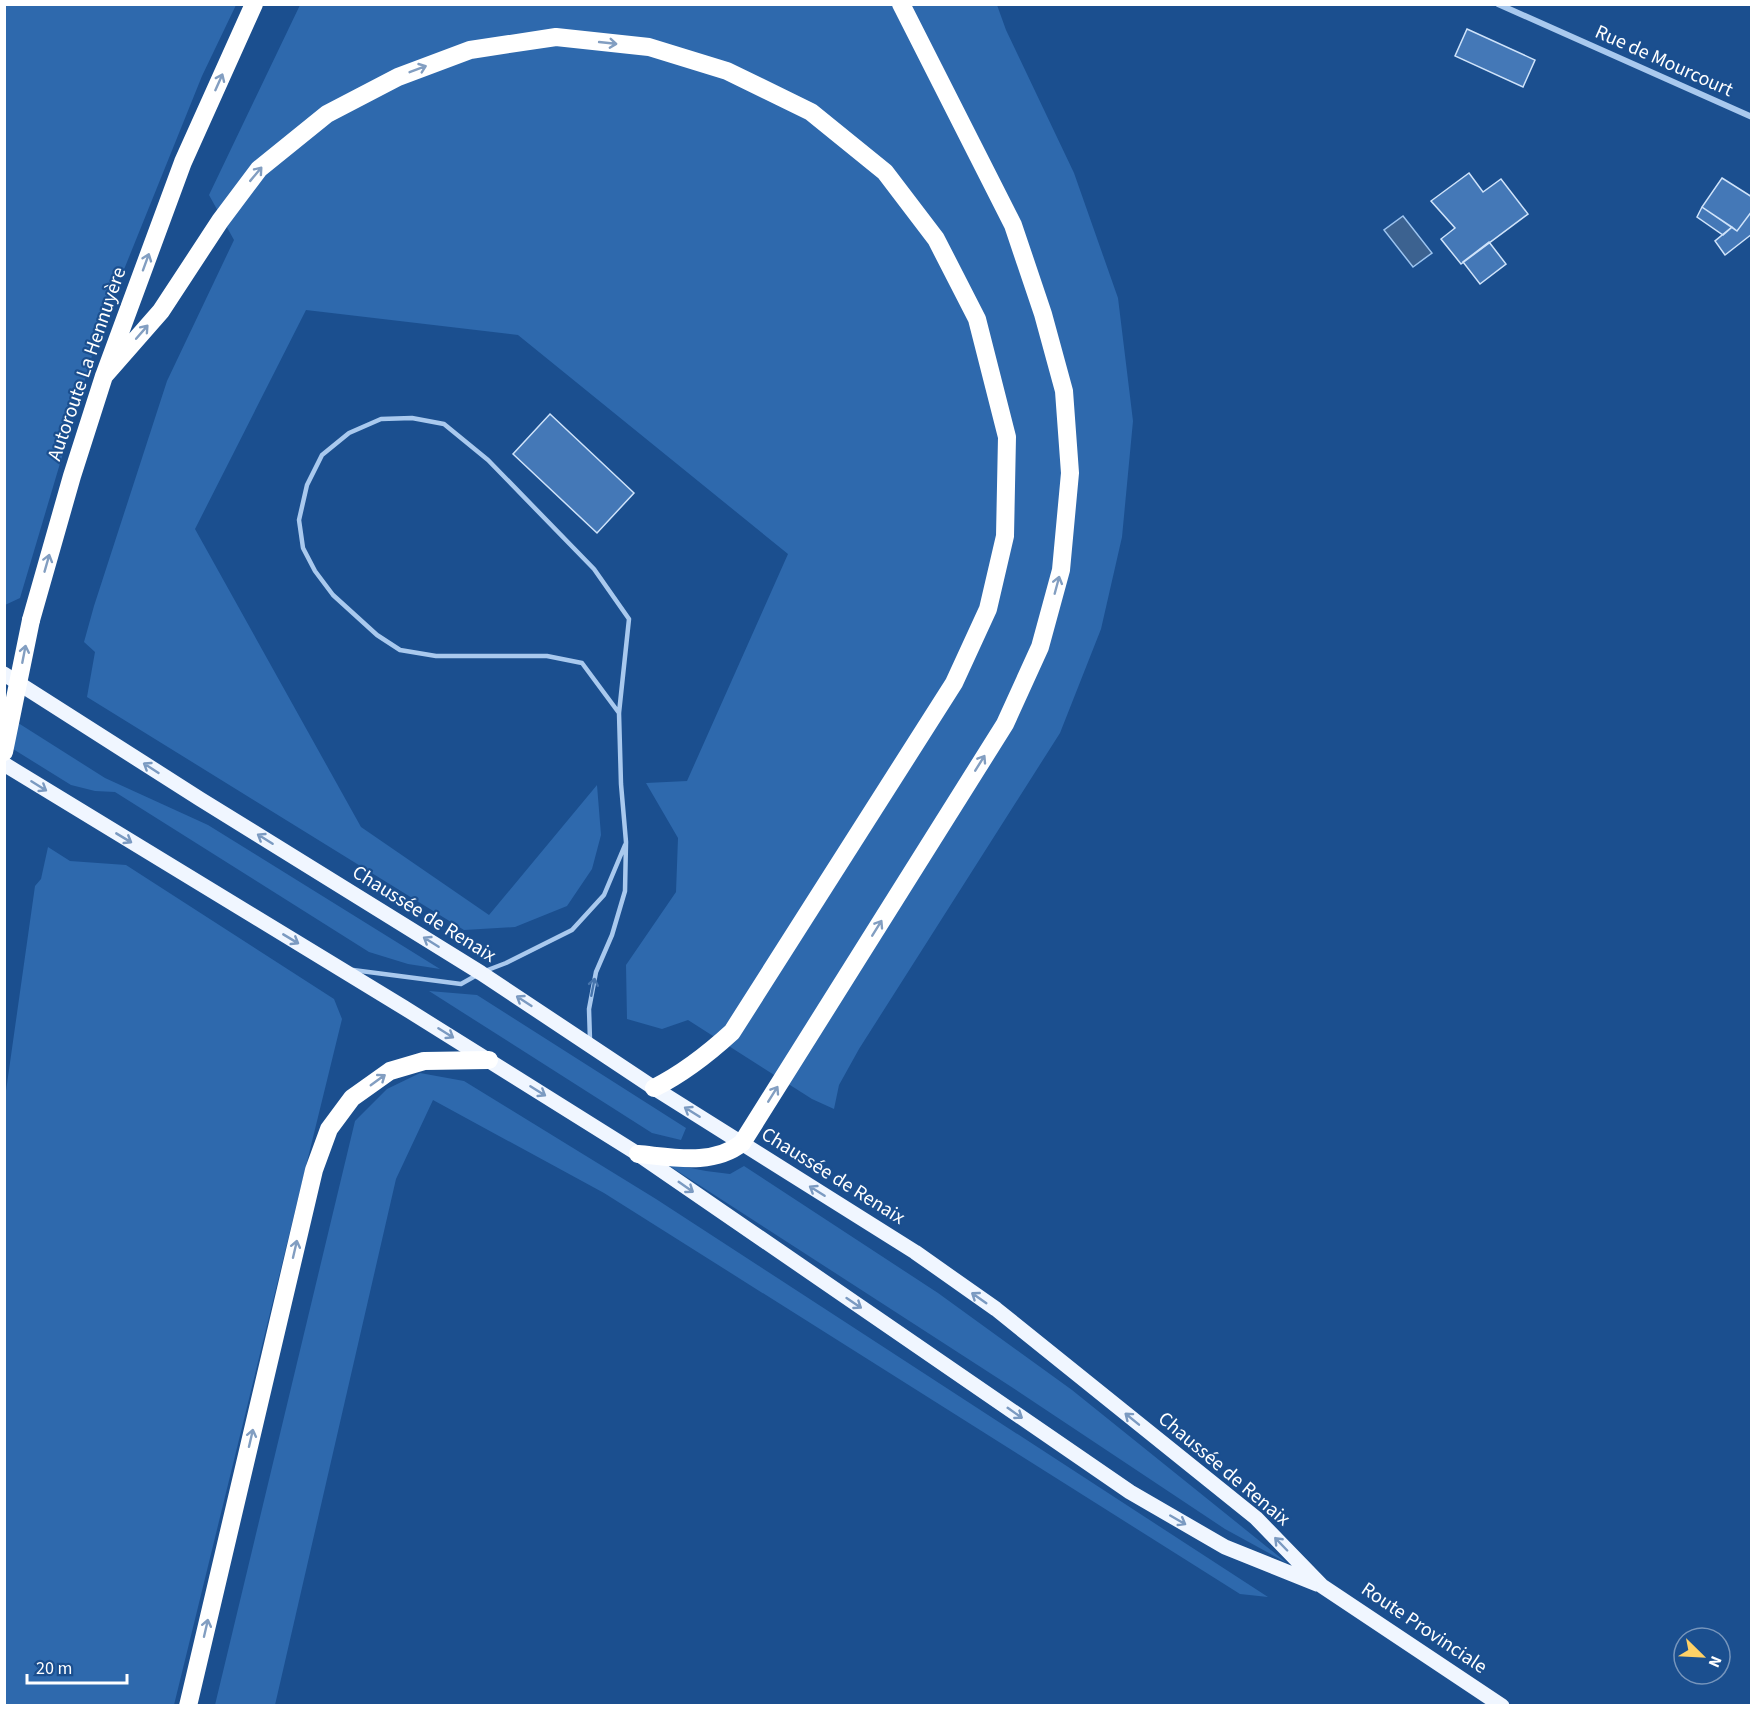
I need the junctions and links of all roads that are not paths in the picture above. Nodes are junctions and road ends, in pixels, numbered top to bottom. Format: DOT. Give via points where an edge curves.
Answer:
graph roads {
  1 [pos="254,4"];
  2 [pos="901,4"];
  3 [pos="1498,4"];
  4 [pos="1752,117"];
  5 [pos="104,376"];
  6 [pos="4,674"];
  7 [pos="619,713"];
  8 [pos="4,752"];
  9 [pos="4,764"];
  10 [pos="626,842"];
  11 [pos="339,968"];
  12 [pos="481,973"];
  13 [pos="590,1045"];
  14 [pos="489,1060"];
  15 [pos="654,1088"];
  16 [pos="742,1143"];
  17 [pos="638,1154"];
  18 [pos="1322,1586"];
  19 [pos="188,1706"];
  20 [pos="1502,1706"];
  5 -- 1 [label="highway, Autoroute La Hennuyère, one-way" via="183,162"];
  16 -- 2 [label="highway, one-way" via="1005,724 1040,647 1061,570 1070,473 1064,391 1043,314 1013,225"];
  3 -- 4 [label="street, Rue de Mourcourt"];
  8 -- 5 [label="highway, Autoroute La Hennuyère, one-way, bridge" via="31,620"];
  5 -- 15 [label="highway, one-way" via="160,312 220,220 259,170 327,114 398,77 470,50 556,37 649,47 728,71 811,112 885,172 936,239 977,319 1007,437 1005,536 988,609 954,683 732,1032 707,1055"];
  12 -- 6 [label="main road, Chaussée de Renaix, one-way"];
  7 -- 7 [label="lane" via="629,619 594,568 488,460 444,424 412,418 381,419 349,434 322,455 307,485 298,520 303,548 333,595 377,635 400,650 436,656 547,656 582,663"];
  7 -- 10 [label="lane"];
  9 -- 11 [label="main road, one-way"];
  10 -- 12 [label="lane" via="604,895 572,930"];
  13 -- 10 [label="lane, one-way" via="589,1009 596,972 625,891"];
  11 -- 12 [label="lane" via="461,984"];
  11 -- 14 [label="main road, one-way"];
  13 -- 12 [label="main road, Chaussée de Renaix, one-way"];
  13 -- 15 [label="main road, Chaussée de Renaix"];
  14 -- 17 [label="main road, one-way"];
  19 -- 14 [label="highway, one-way" via="314,1170 329,1129 352,1098 390,1071 424,1061"];
  16 -- 15 [label="main road, Chaussée de Renaix, one-way"];
  16 -- 17 [label="highway" via="731,1152 695,1159"];
  18 -- 16 [label="main road, Chaussée de Renaix, one-way" via="1256,1518 996,1309 915,1252"];
  17 -- 18 [label="main road, one-way" via="1130,1492 1225,1547"];
  18 -- 20 [label="main road, Route Provinciale"];
}
